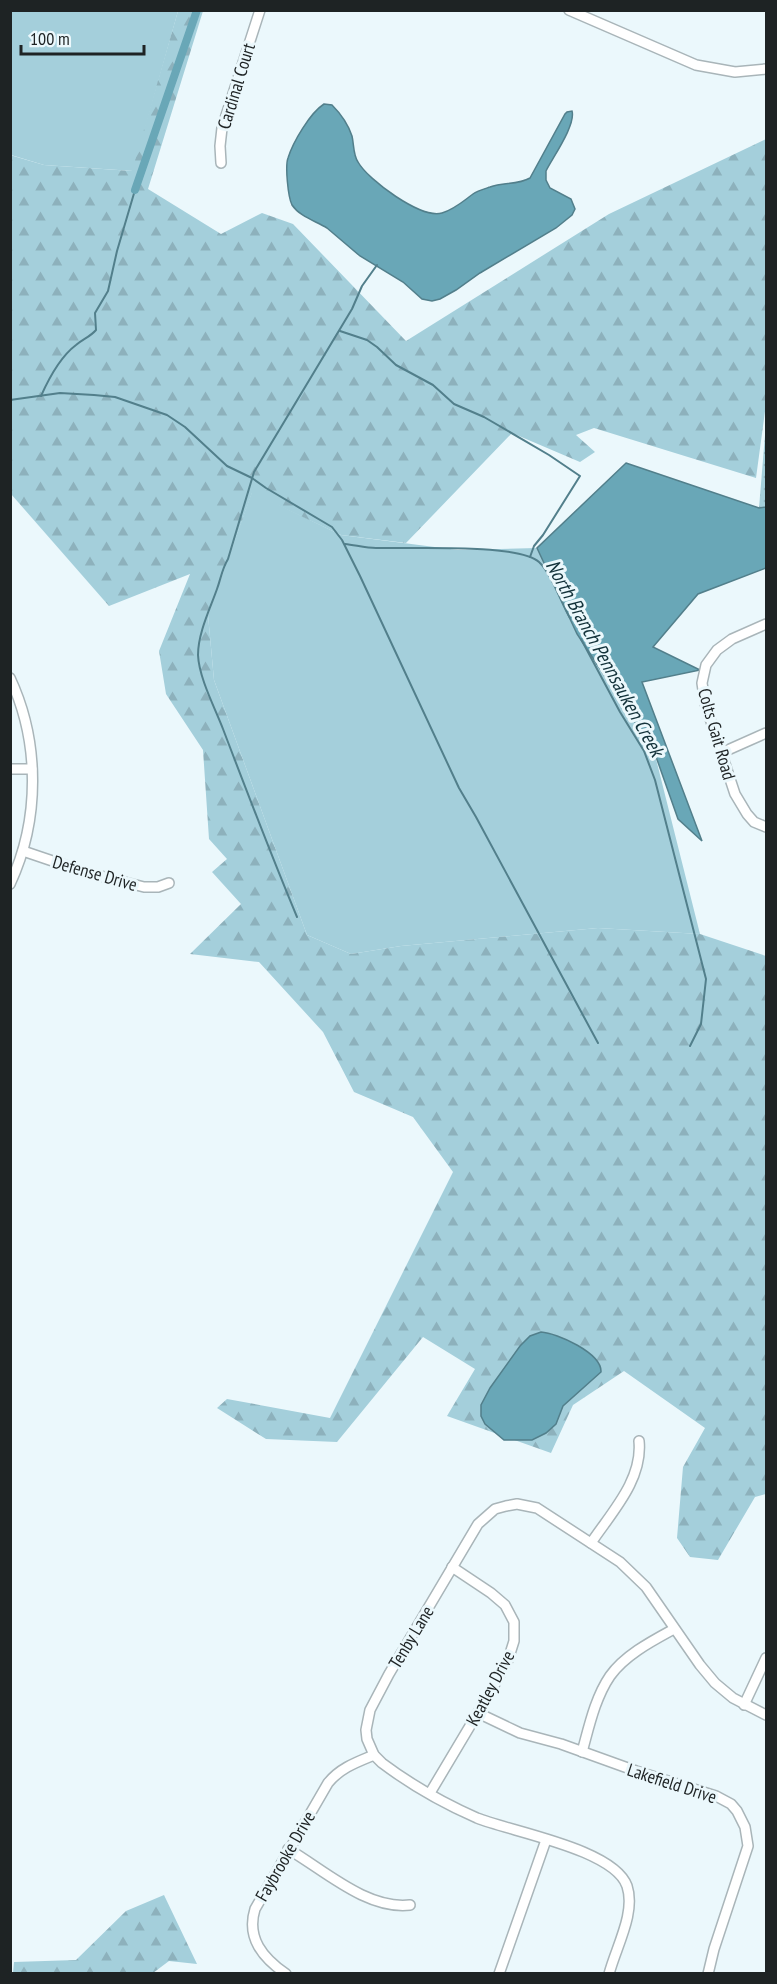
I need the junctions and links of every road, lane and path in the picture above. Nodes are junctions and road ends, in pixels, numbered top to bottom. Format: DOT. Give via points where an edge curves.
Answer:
graph roads {
  1 [pos="260,10"];
  2 [pos="569,10"];
  3 [pos="766,69"];
  4 [pos="221,162"];
  5 [pos="766,624"];
  6 [pos="10,678"];
  7 [pos="766,733"];
  8 [pos="722,753"];
  9 [pos="10,769"];
  10 [pos="32,769"];
  11 [pos="766,827"];
  12 [pos="23,851"];
  13 [pos="169,883"];
  14 [pos="10,884"];
  15 [pos="639,1442"];
  16 [pos="591,1543"];
  17 [pos="452,1568"];
  18 [pos="674,1629"];
  19 [pos="766,1658"];
  20 [pos="744,1705"];
  21 [pos="478,1713"];
  22 [pos="766,1715"];
  23 [pos="582,1752"];
  24 [pos="374,1755"];
  25 [pos="430,1793"];
  26 [pos="546,1840"];
  27 [pos="288,1849"];
  28 [pos="410,1905"];
  29 [pos="286,1974"];
  30 [pos="499,1974"];
  31 [pos="609,1974"];
  32 [pos="708,1974"];
  1 -- 4 [label="street, Cardinal Court" via="222,128"];
  2 -- 3 [label="street" via="696,65 735,72"];
  5 -- 8 [label="street, Colts Gait Road" via="724,644 702,673 702,693"];
  6 -- 10 [label="street" via="25,721"];
  7 -- 8 [label="street"];
  8 -- 11 [label="street, Colts Gait Road" via="741,805 754,822"];
  9 -- 10 [label="street"];
  10 -- 12 [label="street" via="32,802"];
  12 -- 13 [label="street, Defense Drive" via="144,887"];
  12 -- 14 [label="street"];
  15 -- 16 [label="street" via="638,1464 630,1483"];
  16 -- 17 [label="street, Tenby Lane" via="537,1508 517,1504 495,1509 478,1524"];
  16 -- 18 [label="street, Tenby Lane" via="638,1578"];
  17 -- 21 [label="street, Keatley Drive" via="499,1598 510,1613 515,1631 508,1660"];
  17 -- 24 [label="street, Tenby Lane" via="370,1710 366,1730"];
  18 -- 20 [label="street, Tenby Lane" via="711,1679"];
  18 -- 23 [label="street" via="632,1655 610,1677"];
  19 -- 20 [label="street"];
  20 -- 22 [label="street, Tenby Lane"];
  21 -- 23 [label="street, Lakefield Drive" via="513,1730"];
  21 -- 25 [label="street, Keatley Drive"];
  23 -- 32 [label="street, Lakefield Drive" via="724,1800 742,1818 748,1846"];
  24 -- 25 [label="street"];
  24 -- 27 [label="street, Faybrooke Drive" via="333,1776"];
  25 -- 26 [label="street" via="479,1819"];
  26 -- 30 [label="street"];
  26 -- 31 [label="street" via="607,1863 626,1884 629,1903"];
  27 -- 28 [label="street" via="379,1903"];
  27 -- 29 [label="street, Faybrooke Drive" via="255,1909 252,1928 261,1953"];
}
